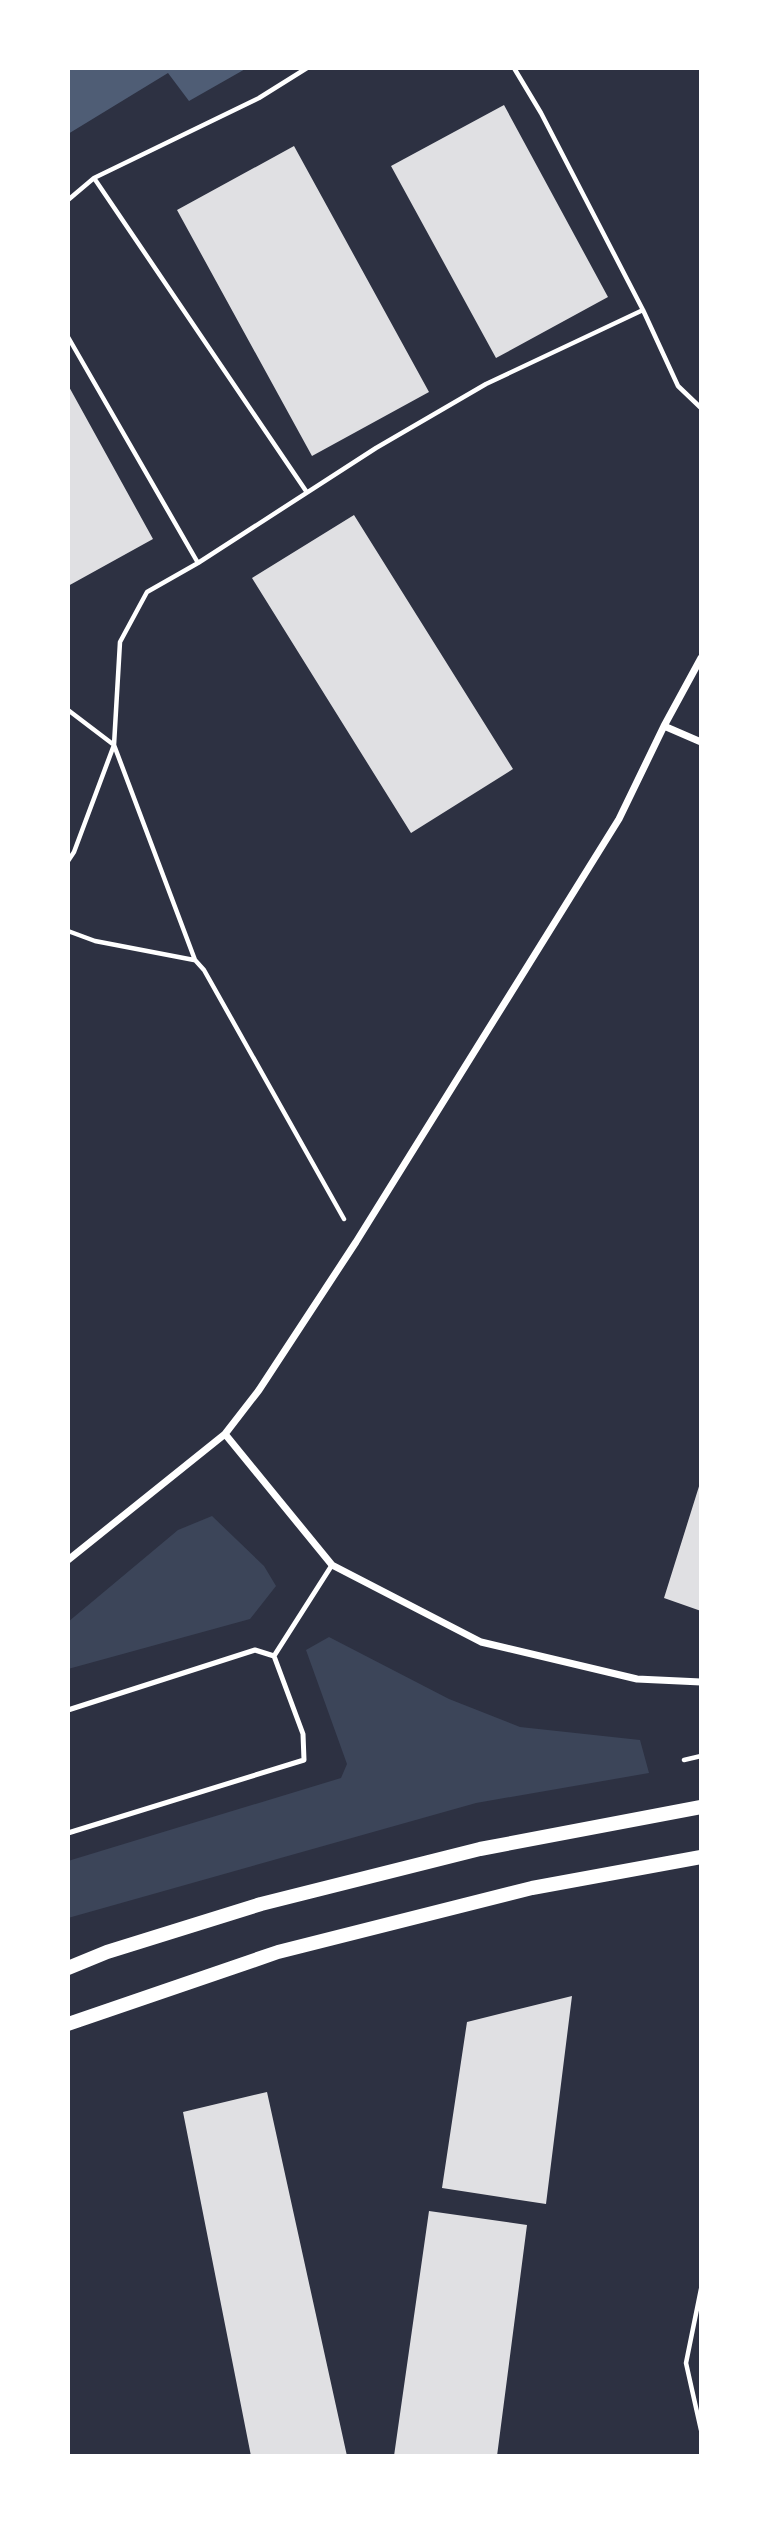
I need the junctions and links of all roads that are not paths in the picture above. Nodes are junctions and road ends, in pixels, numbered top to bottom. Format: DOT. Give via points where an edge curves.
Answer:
graph roads {
  1 [pos="701,658"];
  2 [pos="664,726"];
  3 [pos="701,742"];
  4 [pos="225,1434"];
  5 [pos="68,1560"];
  6 [pos="332,1564"];
  7 [pos="274,1656"];
  8 [pos="701,1682"];
  9 [pos="68,1710"];
  10 [pos="701,1807"];
  11 [pos="68,1833"];
  12 [pos="701,1857"];
  13 [pos="68,1968"];
  14 [pos="68,2024"];
  1 -- 2 [label="street"];
  2 -- 3 [label="street"];
  2 -- 4 [label="street" via="619,819 356,1242"];
  4 -- 5 [label="street"];
  4 -- 6 [label="street"];
  6 -- 7 [label="lane"];
  6 -- 8 [label="street" via="481,1642 637,1679"];
  7 -- 9 [label="lane" via="255,1650"];
  7 -- 11 [label="lane" via="303,1734 304,1760"];
  10 -- 13 [label="main road" via="480,1849 261,1904"];
  12 -- 14 [label="main road" via="532,1888 278,1952"];
}
